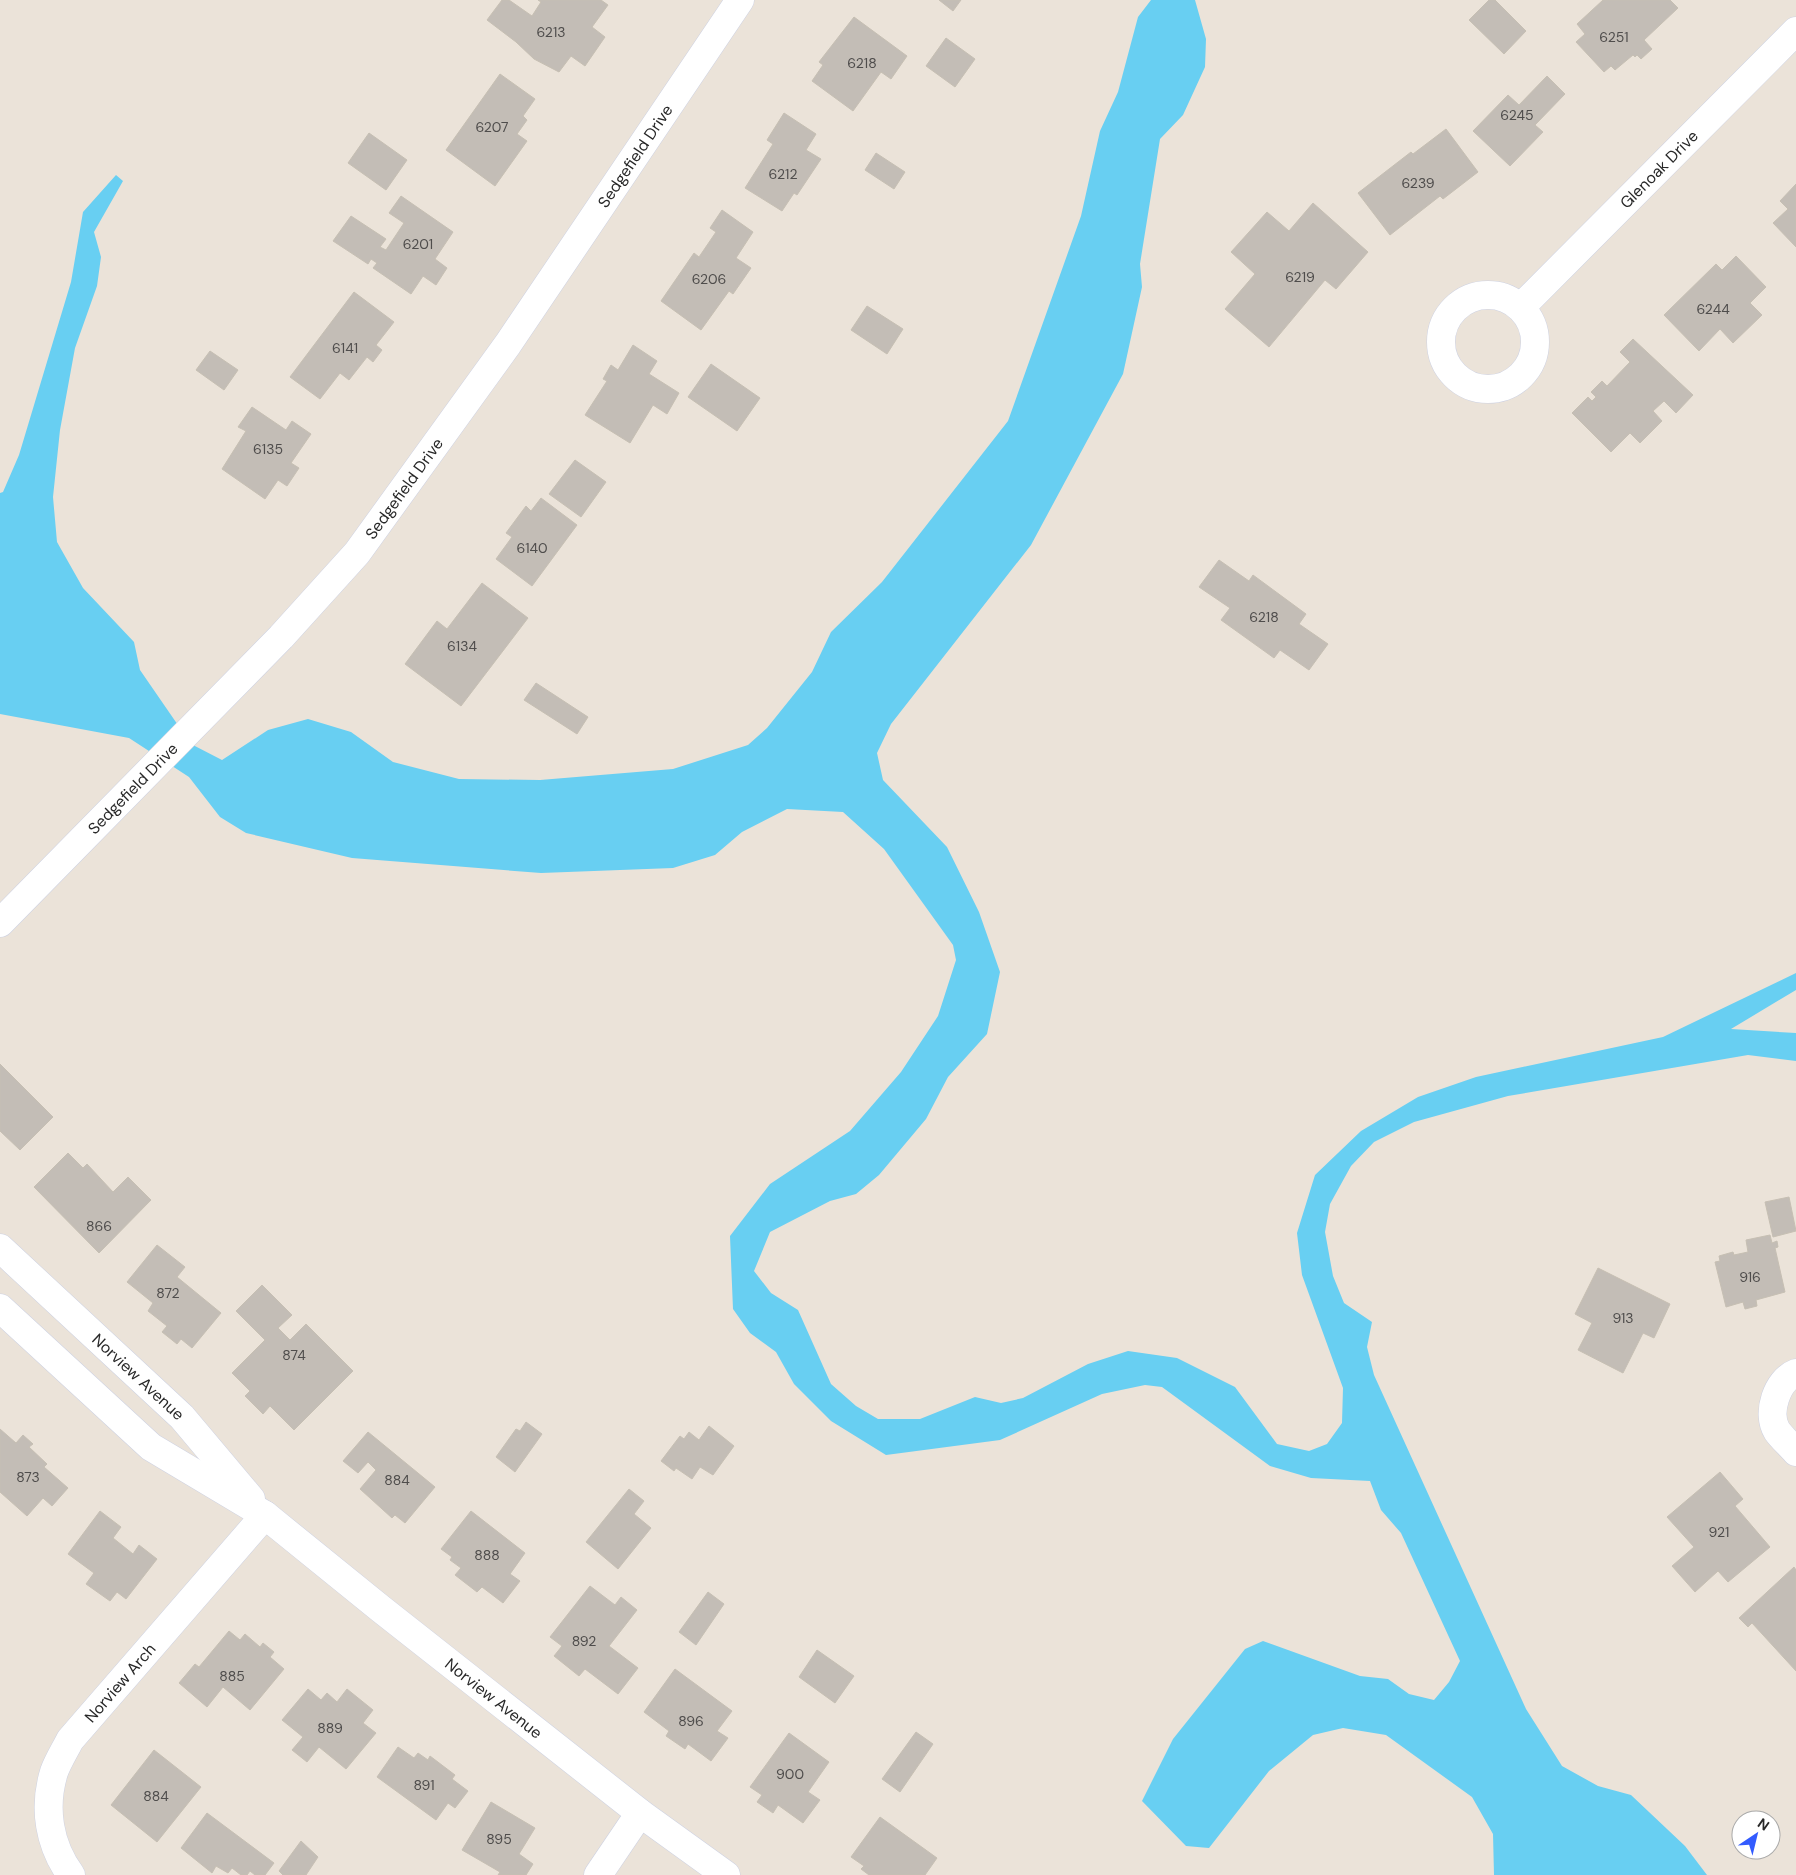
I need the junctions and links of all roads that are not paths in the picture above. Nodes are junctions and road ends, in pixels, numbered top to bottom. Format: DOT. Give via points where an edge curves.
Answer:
graph roads {
  1 [pos="740,0"];
  2 [pos="1796,31"];
  3 [pos="1521,308"];
  4 [pos="0,924"];
  5 [pos="0,1248"];
  6 [pos="0,1308"];
  7 [pos="1796,1373"];
  8 [pos="1796,1452"];
  9 [pos="265,1516"];
  10 [pos="640,1813"];
  11 [pos="71,1875"];
  12 [pos="598,1875"];
  13 [pos="726,1875"];
  1 -- 4 [label="street, Sedgefield Drive" via="508,344 357,553 281,637"];
  2 -- 3 [label="street, Glenoak Drive"];
  5 -- 9 [label="street, Norview Avenue" via="182,1417"];
  6 -- 9 [label="street, Norview Avenue" via="151,1447"];
  7 -- 8 [label="street" via="1778,1389 1772,1408 1776,1430"];
  9 -- 10 [label="street, Norview Avenue"];
  9 -- 11 [label="street, Norview Arch" via="70,1740 54,1771 48,1805 50,1832 62,1863"];
  10 -- 12 [label="street"];
  10 -- 13 [label="street, Norview Avenue"];
}
